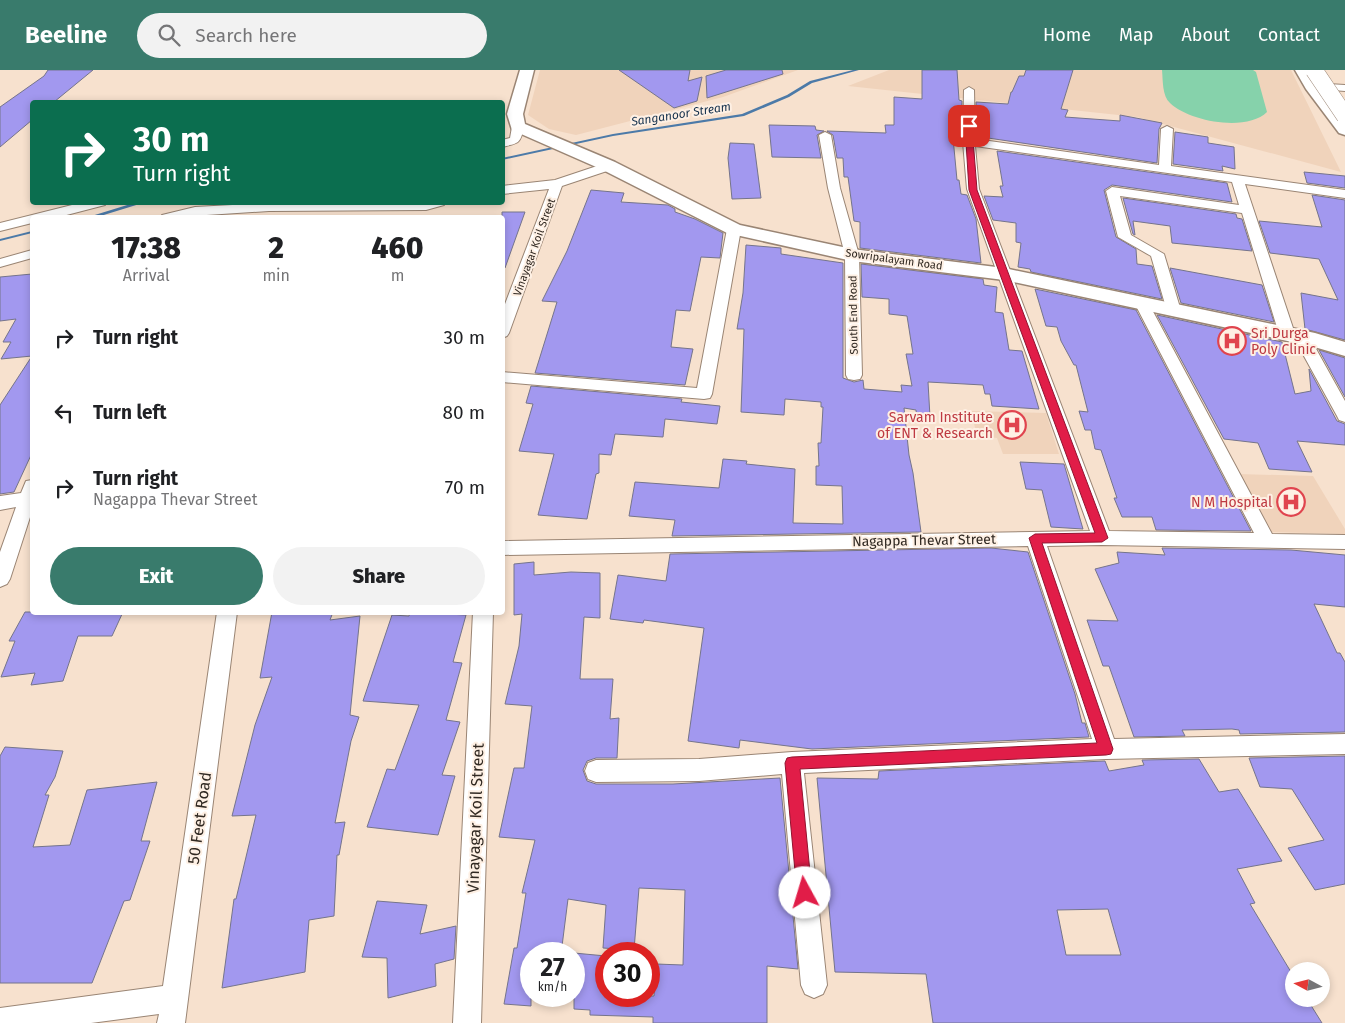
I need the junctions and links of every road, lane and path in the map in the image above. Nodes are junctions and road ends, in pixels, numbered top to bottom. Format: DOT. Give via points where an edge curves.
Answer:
graph roads {
  1 [pos="527,70"];
  2 [pos="1302,70"];
  3 [pos="1331,70"];
  4 [pos="1313,78"];
  5 [pos="969,90"];
  6 [pos="1345,90"];
  7 [pos="1345,116"];
  8 [pos="518,127"];
  9 [pos="1167,129"];
  10 [pos="1345,130"];
  11 [pos="825,135"];
  12 [pos="969,142"];
  13 [pos="505,143"];
  14 [pos="609,166"];
  15 [pos="1165,169"];
  16 [pos="1237,179"];
  17 [pos="557,184"];
  18 [pos="505,190"];
  19 [pos="1345,194"];
  20 [pos="89,205"];
  21 [pos="430,205"];
  22 [pos="355,209"];
  23 [pos="1247,210"];
  24 [pos="50,215"];
  25 [pos="179,215"];
  26 [pos="30,220"];
  27 [pos="0,227"];
  28 [pos="734,229"];
  29 [pos="30,255"];
  30 [pos="852,255"];
  31 [pos="0,263"];
  32 [pos="1004,274"];
  33 [pos="1142,304"];
  34 [pos="1174,311"];
  35 [pos="505,324"];
  36 [pos="1295,336"];
  37 [pos="1345,349"];
  38 [pos="854,375"];
  39 [pos="505,377"];
  40 [pos="1345,416"];
  41 [pos="30,492"];
  42 [pos="0,503"];
  43 [pos="1035,538"];
  44 [pos="1102,538"];
  45 [pos="1267,540"];
  46 [pos="1345,542"];
  47 [pos="505,548"];
  48 [pos="0,579"];
  49 [pos="227,615"];
  50 [pos="483,615"];
  51 [pos="1345,744"];
  52 [pos="1106,749"];
  53 [pos="792,763"];
  54 [pos="596,770"];
  55 [pos="814,985"];
  56 [pos="173,1011"];
  57 [pos="0,1022"];
  58 [pos="467,1023"];
  1 -- 8 [label="street" via="515,114"];
  2 -- 4 [label="street"];
  3 -- 6 [label="highway"];
  4 -- 6 [label="street"];
  4 -- 7 [label="highway, bridge"];
  4 -- 10 [label="street"];
  5 -- 12 [label="street"];
  8 -- 13 [label="street" via="515,140"];
  8 -- 14 [label="street, Sowripalayam Road"];
  9 -- 15 [label="street"];
  11 -- 30 [label="street" via="834,188"];
  12 -- 15 [label="street"];
  12 -- 32 [label="street" via="973,190"];
  14 -- 17 [label="street, Vinayagar Koil Street"];
  14 -- 28 [label="street, Sowripalayam Road"];
  15 -- 16 [label="street"];
  16 -- 19 [label="street"];
  16 -- 23 [label="street"];
  17 -- 18 [label="street"];
  17 -- 35 [label="street, Vinayagar Koil Street"];
  20 -- 24 [label="street"];
  21 -- 22 [label="street"];
  22 -- 25 [label="street" via="269,207 195,211"];
  23 -- 34 [label="street" via="1112,191 1125,237 1157,254"];
  23 -- 36 [label="street"];
  26 -- 27 [label="street"];
  28 -- 30 [label="street, Sowripalayam Road"];
  28 -- 39 [label="street" via="704,394"];
  29 -- 31 [label="street"];
  30 -- 32 [label="street, Sowripalayam Road"];
  30 -- 38 [label="street, South End Road"];
  32 -- 33 [label="street, Sowripalayam Road"];
  32 -- 44 [label="street"];
  33 -- 34 [label="street, Sowripalayam Road"];
  33 -- 45 [label="street"];
  34 -- 36 [label="street, Sowripalayam Road"];
  36 -- 37 [label="street, Sowripalayam Road"];
  36 -- 40 [label="street"];
  41 -- 42 [label="street"];
  41 -- 48 [label="street"];
  43 -- 44 [label="street, Nagappa Thevar Street"];
  43 -- 47 [label="street, Nagappa Thevar Street"];
  43 -- 52 [label="street"];
  44 -- 45 [label="street, Nagappa Thevar Street"];
  45 -- 46 [label="street, Nagappa Thevar Street"];
  49 -- 56 [label="street, 50 Feet Road"];
  50 -- 58 [label="street, Vinayagar Koil Street"];
  51 -- 52 [label="street"];
  52 -- 53 [label="street"];
  53 -- 54 [label="street" via="699,770"];
  53 -- 55 [label="street"];
  56 -- 57 [label="street"];
}
